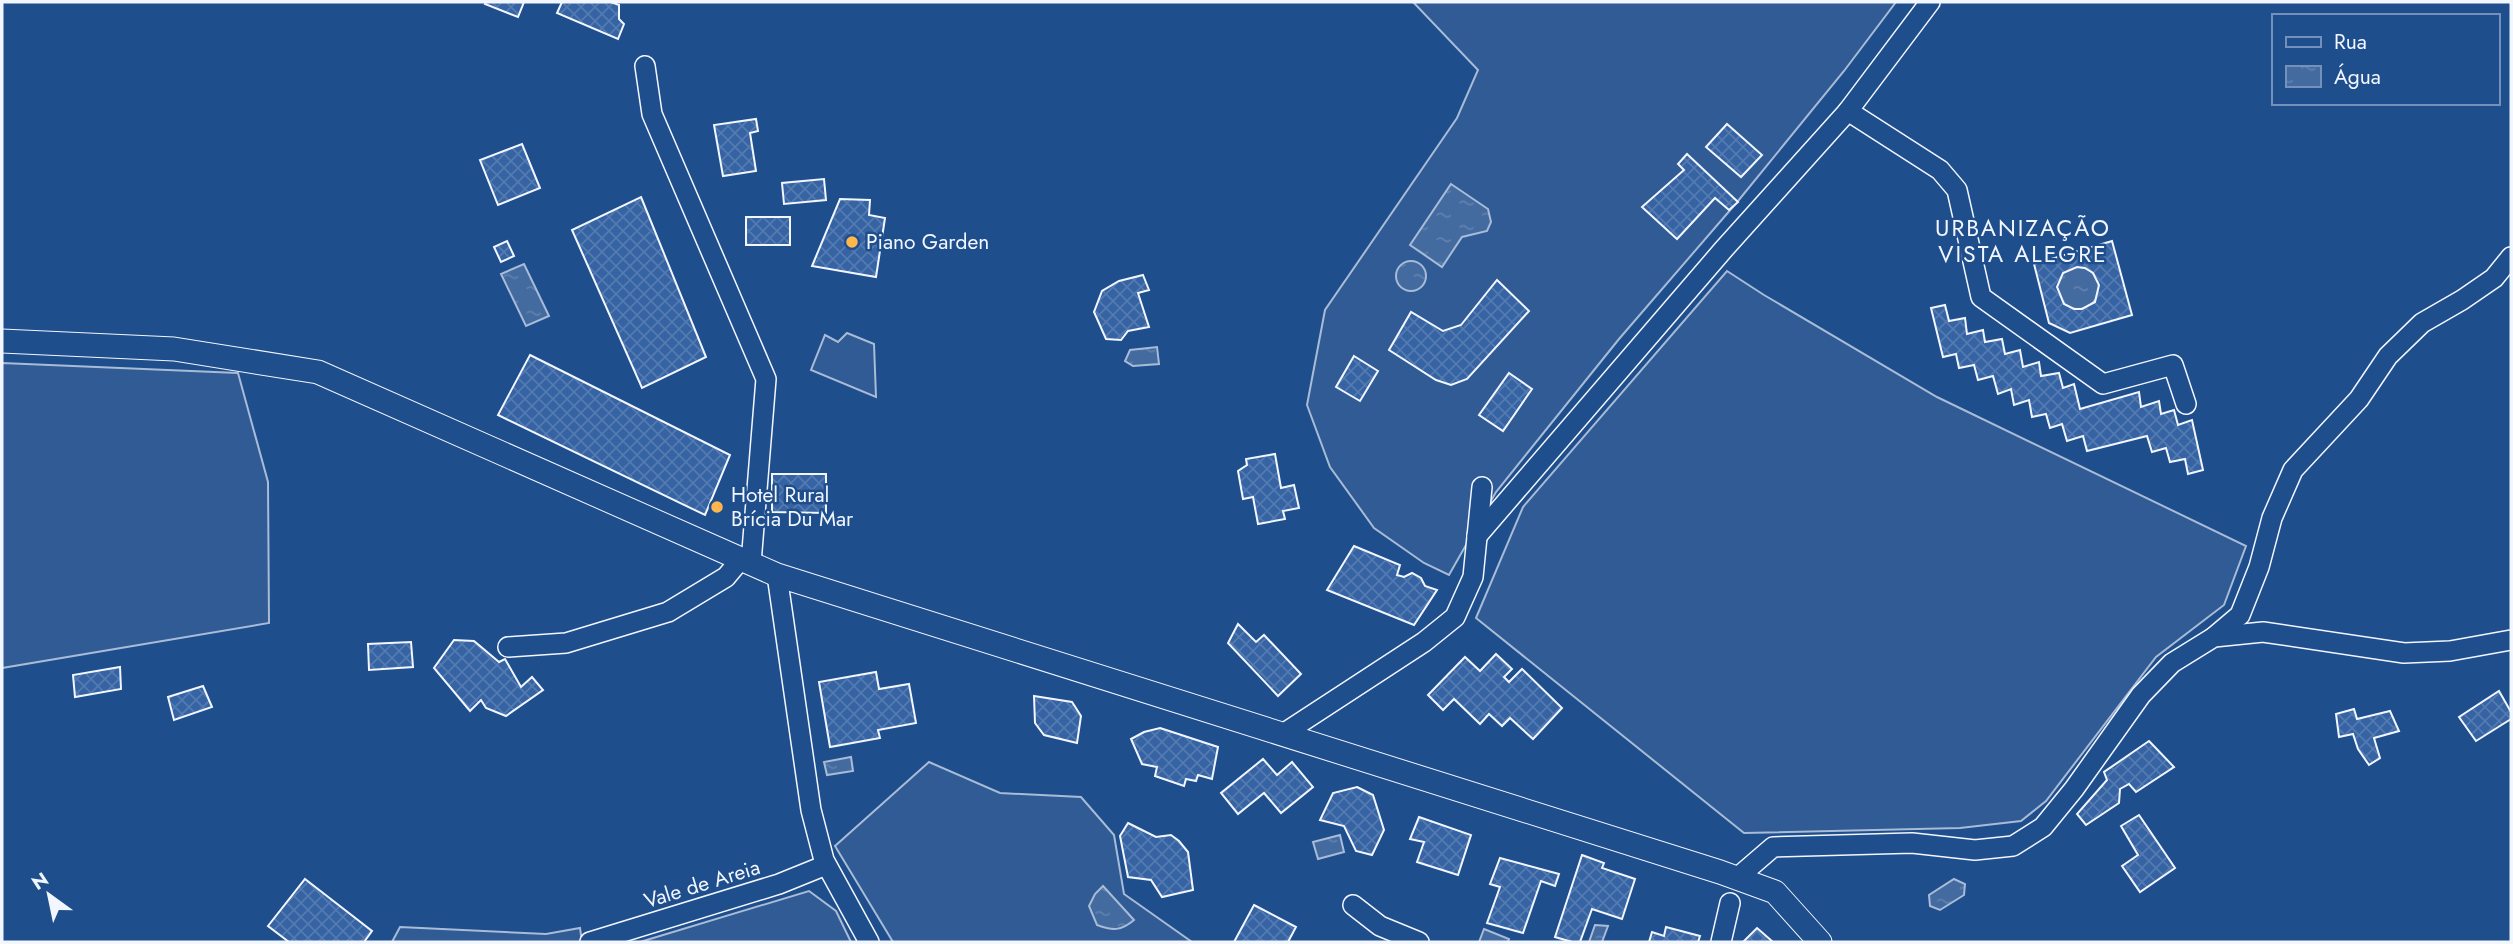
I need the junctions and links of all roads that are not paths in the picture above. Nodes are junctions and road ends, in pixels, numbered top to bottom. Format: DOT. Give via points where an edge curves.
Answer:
graph roads {
  1 [pos="1930,2"];
  2 [pos="645,66"];
  3 [pos="1848,111"];
  4 [pos="2511,257"];
  5 [pos="2,341"];
  6 [pos="2186,404"];
  7 [pos="1482,488"];
  8 [pos="1477,536"];
  9 [pos="746,561"];
  10 [pos="777,575"];
  11 [pos="2214,637"];
  12 [pos="2511,639"];
  13 [pos="508,647"];
  14 [pos="1283,734"];
  15 [pos="827,865"];
  16 [pos="1737,878"];
  17 [pos="1730,903"];
  18 [pos="1353,905"];
  19 [pos="590,942"];
  20 [pos="869,942"];
  21 [pos="1419,942"];
  22 [pos="1721,942"];
  23 [pos="1820,942"];
  1 -- 3 [label="street"];
  2 -- 9 [label="street" via="652,114 766,379"];
  3 -- 6 [label="street" via="1940,170 1957,190 1981,297 2103,384 2173,365"];
  3 -- 8 [label="street"];
  4 -- 11 [label="street" via="2494,278 2423,323 2388,356 2359,399 2293,470 2240,615"];
  5 -- 9 [label="street" via="174,349 318,372"];
  7 -- 8 [label="street"];
  8 -- 14 [label="street" via="1473,578 1455,617"];
  9 -- 10 [label="street"];
  9 -- 13 [label="street" via="668,612 566,643"];
  10 -- 14 [label="street"];
  10 -- 15 [label="street" via="811,810"];
  11 -- 12 [label="street" via="2263,632 2404,653 2449,651"];
  11 -- 16 [label="street" via="2172,663 2141,695 2043,827 2013,846 1975,850 1912,843 1773,847"];
  14 -- 16 [label="street"];
  15 -- 19 [label="street, Vale de Areia"];
  15 -- 20 [label="street"];
  16 -- 23 [label="street" via="1775,892"];
  17 -- 22 [label="street"];
  18 -- 21 [label="street" via="1380,926"];
}
